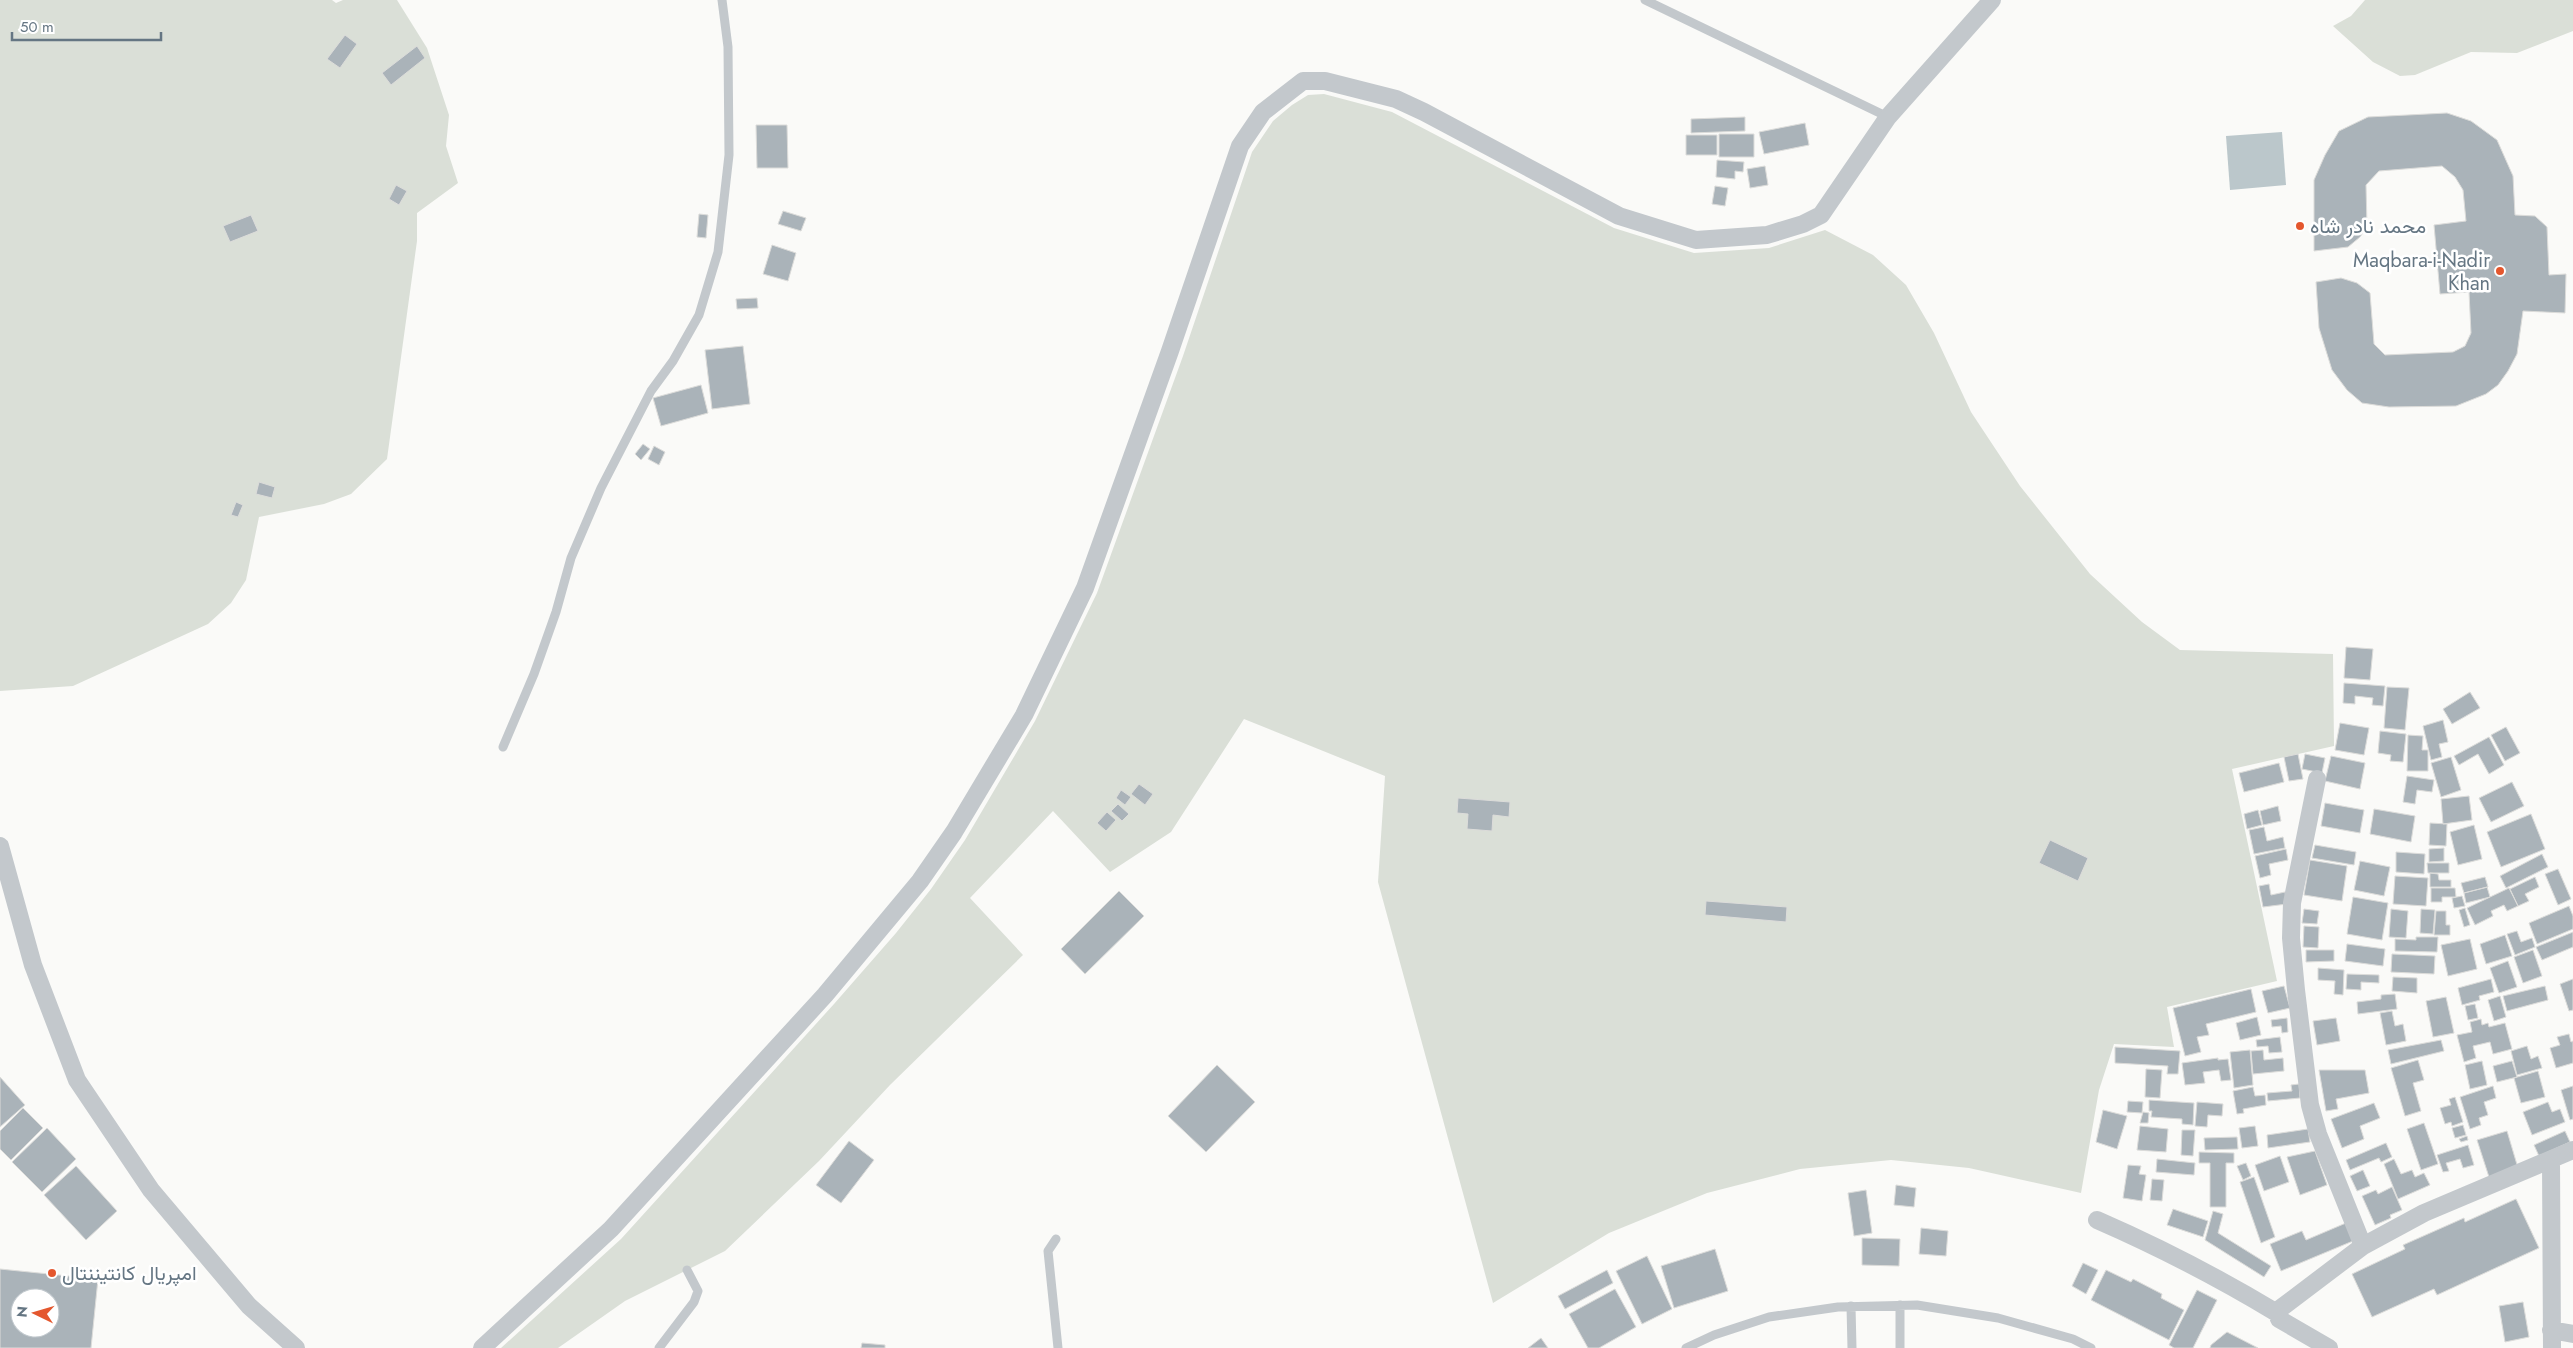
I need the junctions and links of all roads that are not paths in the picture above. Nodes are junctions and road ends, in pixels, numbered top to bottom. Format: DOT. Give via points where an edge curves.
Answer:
graph roads {
  1 [pos="722,0"];
  2 [pos="1645,0"];
  3 [pos="1992,0"];
  4 [pos="1888,117"];
  5 [pos="503,747"];
  6 [pos="2317,779"];
  7 [pos="0,848"];
  8 [pos="2573,1150"];
  9 [pos="2551,1160"];
  10 [pos="2097,1220"];
  11 [pos="1056,1239"];
  12 [pos="2363,1246"];
  13 [pos="687,1270"];
  14 [pos="1900,1305"];
  15 [pos="1851,1306"];
  16 [pos="2277,1313"];
  17 [pos="2550,1330"];
  18 [pos="2573,1334"];
  19 [pos="296,1348"];
  20 [pos="482,1348"];
  21 [pos="659,1348"];
  22 [pos="1058,1348"];
  23 [pos="1686,1348"];
  24 [pos="1852,1348"];
  25 [pos="1900,1348"];
  26 [pos="2091,1348"];
  27 [pos="2329,1348"];
  28 [pos="2552,1348"];
  1 -- 5 [label="lane" via="728,47 729,155 718,252 702,306 673,361 651,391 601,488 572,558 534,674"];
  2 -- 4 [label="lane"];
  3 -- 4 [label="street"];
  4 -- 20 [label="street" via="1821,215 1767,235 1696,240 1619,216 1424,112 1360,88 1325,80 1303,81 1264,112 1240,146 1085,588 1024,715 954,832 920,881 825,995 618,1222"];
  6 -- 12 [label="street" via="2292,903 2291,938 2296,990 2310,1106"];
  7 -- 19 [label="street" via="33,964 77,1080 151,1190 248,1306"];
  8 -- 9 [label="street"];
  9 -- 12 [label="street" via="2424,1213"];
  9 -- 17 [label="street"];
  10 -- 16 [label="street" via="2139,1238"];
  11 -- 22 [label="lane" via="1048,1250"];
  12 -- 16 [label="street"];
  13 -- 21 [label="lane" via="698,1291 694,1302"];
  14 -- 15 [label="lane"];
  14 -- 25 [label="lane"];
  14 -- 26 [label="lane" via="1998,1318 2073,1339"];
  15 -- 23 [label="lane" via="1769,1317"];
  15 -- 24 [label="lane"];
  16 -- 27 [label="street" via="2280,1320"];
  17 -- 18 [label="street"];
  17 -- 28 [label="street"];
}
